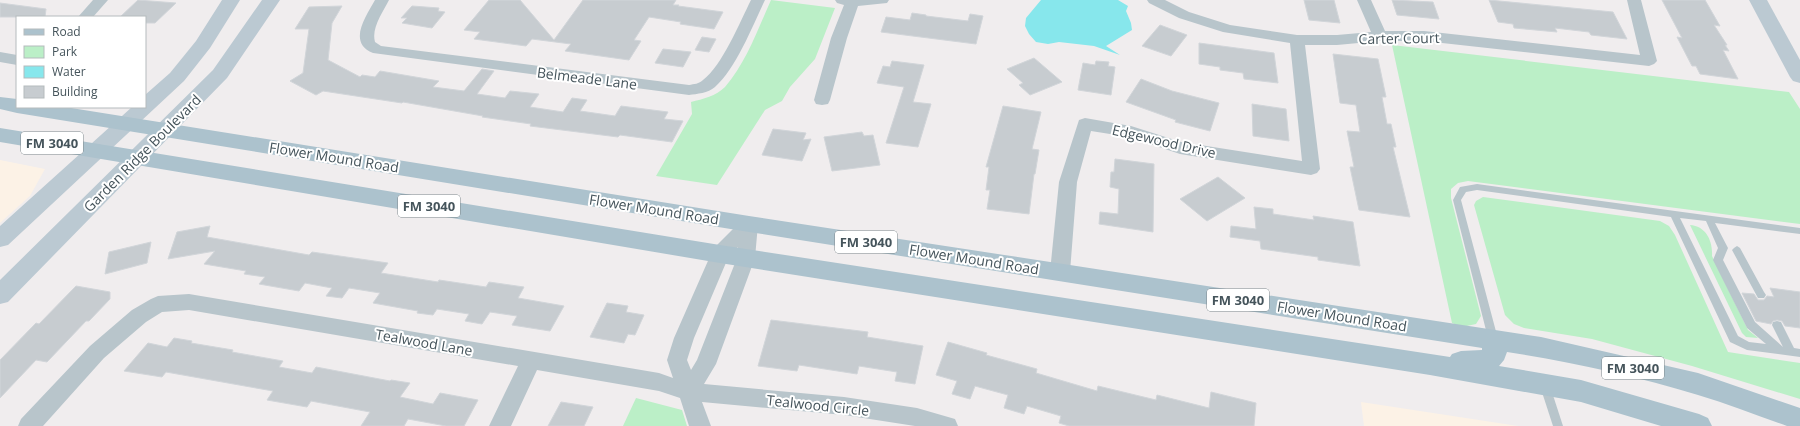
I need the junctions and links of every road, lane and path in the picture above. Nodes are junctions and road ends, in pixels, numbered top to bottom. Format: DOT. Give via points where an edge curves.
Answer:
graph roads {
  1 [pos="101,0"];
  2 [pos="231,0"];
  3 [pos="272,0"];
  4 [pos="382,0"];
  5 [pos="758,0"];
  6 [pos="882,0"];
  7 [pos="1154,0"];
  8 [pos="1364,0"];
  9 [pos="1634,0"];
  10 [pos="1758,0"];
  11 [pos="848,1"];
  12 [pos="86,16"];
  13 [pos="1380,36"];
  14 [pos="1297,40"];
  15 [pos="0,57"];
  16 [pos="16,60"];
  17 [pos="1800,77"];
  18 [pos="822,100"];
  19 [pos="0,103"];
  20 [pos="16,106"];
  21 [pos="146,106"];
  22 [pos="30,108"];
  23 [pos="144,108"];
  24 [pos="128,123"];
  25 [pos="166,129"];
  26 [pos="0,135"];
  27 [pos="97,151"];
  28 [pos="137,157"];
  29 [pos="1674,214"];
  30 [pos="1709,219"];
  31 [pos="749,224"];
  32 [pos="1800,231"];
  33 [pos="0,239"];
  34 [pos="1738,250"];
  35 [pos="720,254"];
  36 [pos="746,258"];
  37 [pos="1060,272"];
  38 [pos="0,295"];
  39 [pos="1761,296"];
  40 [pos="1777,325"];
  41 [pos="1493,339"];
  42 [pos="1779,350"];
  43 [pos="1795,353"];
  44 [pos="531,360"];
  45 [pos="1430,364"];
  46 [pos="1544,385"];
  47 [pos="688,392"];
  48 [pos="1800,419"];
  49 [pos="29,426"];
  50 [pos="500,426"];
  51 [pos="700,426"];
  52 [pos="947,426"];
  53 [pos="1558,426"];
  54 [pos="1699,426"];
  1 -- 12 [label="street"];
  2 -- 21 [label="main road, Garden Ridge Boulevard" via="190,62"];
  3 -- 25 [label="main road, Garden Ridge Boulevard" via="220,74"];
  4 -- 5 [label="street, Belmeade Lane" via="366,37 368,45 378,50 694,90 708,85 718,76"];
  6 -- 11 [label="street"];
  7 -- 14 [label="street, Carter Court" via="1184,15 1228,29"];
  8 -- 13 [label="street"];
  9 -- 13 [label="street, Carter Court" via="1649,61 1424,36"];
  10 -- 17 [label="main road"];
  11 -- 18 [label="street"];
  13 -- 14 [label="street, Carter Court"];
  14 -- 37 [label="street, Edgewood Drive" via="1311,169 1180,148 1131,132 1085,124 1068,182"];
  15 -- 16 [label="street"];
  19 -- 20 [label="main road"];
  22 -- 24 [label="main road, Flower Mound Road / FM 3040"];
  23 -- 24 [label="main road, Garden Ridge Boulevard"];
  24 -- 25 [label="main road, Flower Mound Road / FM 3040"];
  24 -- 27 [label="main road, Garden Ridge Boulevard"];
  25 -- 28 [label="main road, Garden Ridge Boulevard"];
  25 -- 31 [label="main road, Flower Mound Road / FM 3040"];
  26 -- 27 [label="main road, FM 3040"];
  27 -- 28 [label="main road, FM 3040"];
  27 -- 33 [label="main road, Garden Ridge Boulevard"];
  28 -- 35 [label="main road, FM 3040"];
  28 -- 38 [label="main road, Garden Ridge Boulevard"];
  29 -- 30 [label="lane"];
  29 -- 41 [label="lane" via="1477,187 1463,189 1457,200"];
  29 -- 42 [label="lane" via="1734,339 1747,346"];
  30 -- 32 [label="lane"];
  30 -- 42 [label="lane" via="1723,248 1718,260 1751,325"];
  31 -- 35 [label="street"];
  31 -- 36 [label="street"];
  31 -- 37 [label="main road, Flower Mound Road / FM 3040"];
  34 -- 39 [label="lane"];
  35 -- 36 [label="main road, FM 3040"];
  35 -- 47 [label="street" via="677,360"];
  36 -- 45 [label="main road, FM 3040"];
  36 -- 47 [label="street" via="706,364"];
  37 -- 41 [label="main road, Flower Mound Road / FM 3040"];
  40 -- 43 [label="lane"];
  41 -- 45 [label="main road" via="1495,353 1488,361"];
  41 -- 48 [label="main road, Flower Mound Road / FM 3040" via="1589,357 1698,384"];
  42 -- 43 [label="lane"];
  44 -- 47 [label="street, Tealwood Lane" via="659,382"];
  44 -- 49 [label="street, Tealwood Lane" via="189,302 158,304 139,316 98,352"];
  44 -- 50 [label="street"];
  45 -- 46 [label="main road, FM 3040"];
  46 -- 53 [label="lane"];
  46 -- 54 [label="main road, FM 3040" via="1581,391"];
  47 -- 51 [label="street"];
  47 -- 52 [label="street, Tealwood Circle" via="844,406 917,417"];
}
